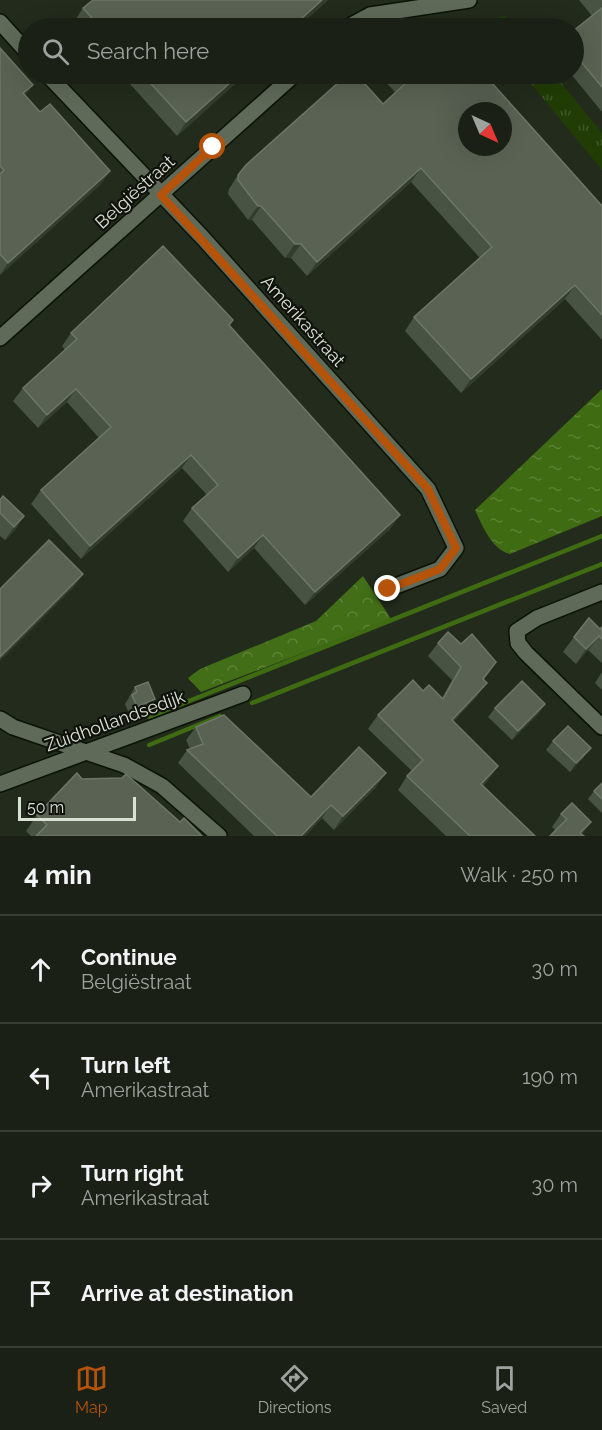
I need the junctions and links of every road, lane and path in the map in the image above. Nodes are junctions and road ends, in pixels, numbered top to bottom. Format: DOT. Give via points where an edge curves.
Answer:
graph roads {
  1 [pos="469,0"];
  2 [pos="364,18"];
  3 [pos="0,21"];
  4 [pos="18,42"];
  5 [pos="56,84"];
  6 [pos="284,84"];
  7 [pos="161,195"];
  8 [pos="0,338"];
  9 [pos="388,589"];
  10 [pos="602,592"];
  11 [pos="243,694"];
  12 [pos="0,719"];
  13 [pos="602,727"];
  14 [pos="91,752"];
  15 [pos="0,784"];
  16 [pos="219,836"];
  1 -- 2 [label="street"];
  3 -- 4 [label="street"];
  5 -- 7 [label="street, Amerikastraat"];
  6 -- 7 [label="street, Belgiëstraat"];
  7 -- 8 [label="street, Belgiëstraat"];
  7 -- 9 [label="street, Amerikastraat" via="428,489 456,548 440,569"];
  10 -- 13 [label="street" via="537,618 518,631 518,643 526,653"];
  11 -- 14 [label="street, Zuidhollandsedijk"];
  12 -- 14 [label="street"];
  14 -- 15 [label="street, Zuidhollandsedijk"];
  14 -- 16 [label="street" via="162,786"];
}
